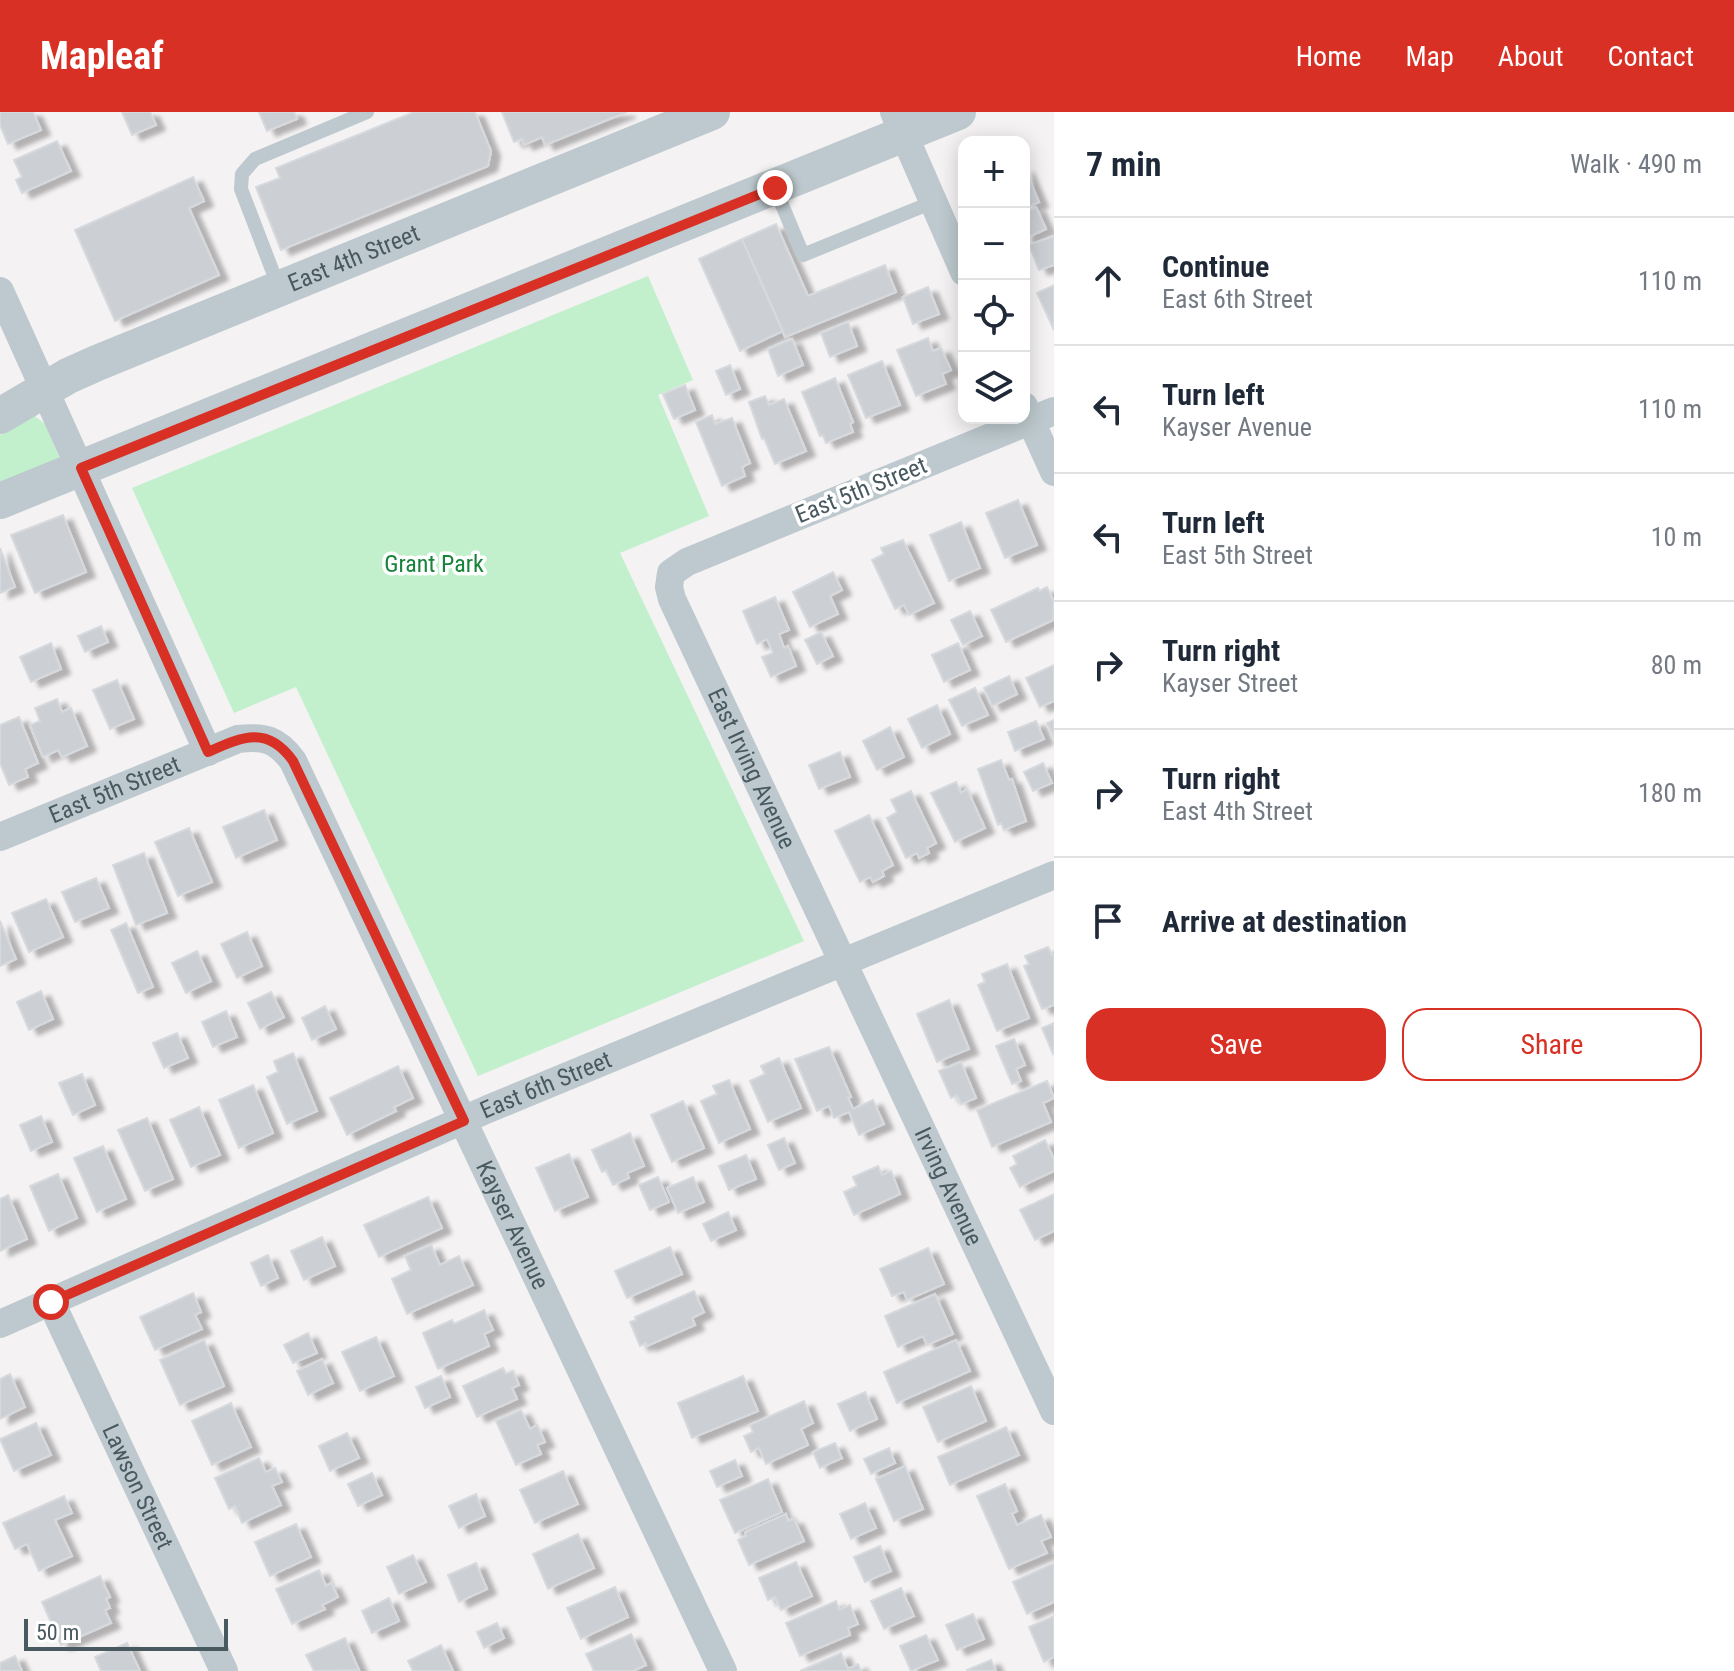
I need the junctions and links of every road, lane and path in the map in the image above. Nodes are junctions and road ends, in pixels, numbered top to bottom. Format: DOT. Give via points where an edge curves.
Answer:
graph roads {
  1 [pos="367,112"];
  2 [pos="712,112"];
  3 [pos="958,112"];
  4 [pos="899,123"];
  5 [pos="775,188"];
  6 [pos="933,202"];
  7 [pos="958,258"];
  8 [pos="279,289"];
  9 [pos="0,291"];
  10 [pos="7,325"];
  11 [pos="44,391"];
  12 [pos="1036,412"];
  13 [pos="0,416"];
  14 [pos="81,468"];
  15 [pos="1054,472"];
  16 [pos="0,501"];
  17 [pos="671,573"];
  18 [pos="276,742"];
  19 [pos="208,752"];
  20 [pos="0,837"];
  21 [pos="1054,875"];
  22 [pos="843,962"];
  23 [pos="464,1121"];
  24 [pos="51,1302"];
  25 [pos="0,1324"];
  26 [pos="1054,1411"];
  27 [pos="224,1671"];
  28 [pos="723,1671"];
  1 -- 8 [label="lane" via="266,153 242,174 241,189"];
  2 -- 8 [label="street, East 4th Street"];
  3 -- 4 [label="street"];
  4 -- 5 [label="street"];
  4 -- 6 [label="street"];
  5 -- 6 [label="lane" via="803,255"];
  5 -- 14 [label="street"];
  6 -- 7 [label="street"];
  8 -- 11 [label="street, East 4th Street" via="97,363"];
  9 -- 10 [label="street"];
  10 -- 11 [label="street"];
  11 -- 13 [label="street, East 4th Street"];
  11 -- 14 [label="street"];
  12 -- 15 [label="street"];
  12 -- 17 [label="street, East 5th Street" via="715,549"];
  14 -- 16 [label="street"];
  14 -- 19 [label="street"];
  17 -- 22 [label="street, East Irving Avenue" via="672,599"];
  18 -- 19 [label="street, East 5th Street" via="238,739"];
  18 -- 23 [label="street, Kayser Avenue" via="293,761"];
  19 -- 20 [label="street, East 5th Street"];
  21 -- 22 [label="street, East 6th Street"];
  22 -- 23 [label="street, East 6th Street"];
  22 -- 26 [label="street, Irving Avenue"];
  23 -- 24 [label="street, East 6th Street"];
  23 -- 28 [label="street, Kayser Avenue"];
  24 -- 25 [label="street, East 6th Street"];
  24 -- 27 [label="street, Lawson Street"];
}
